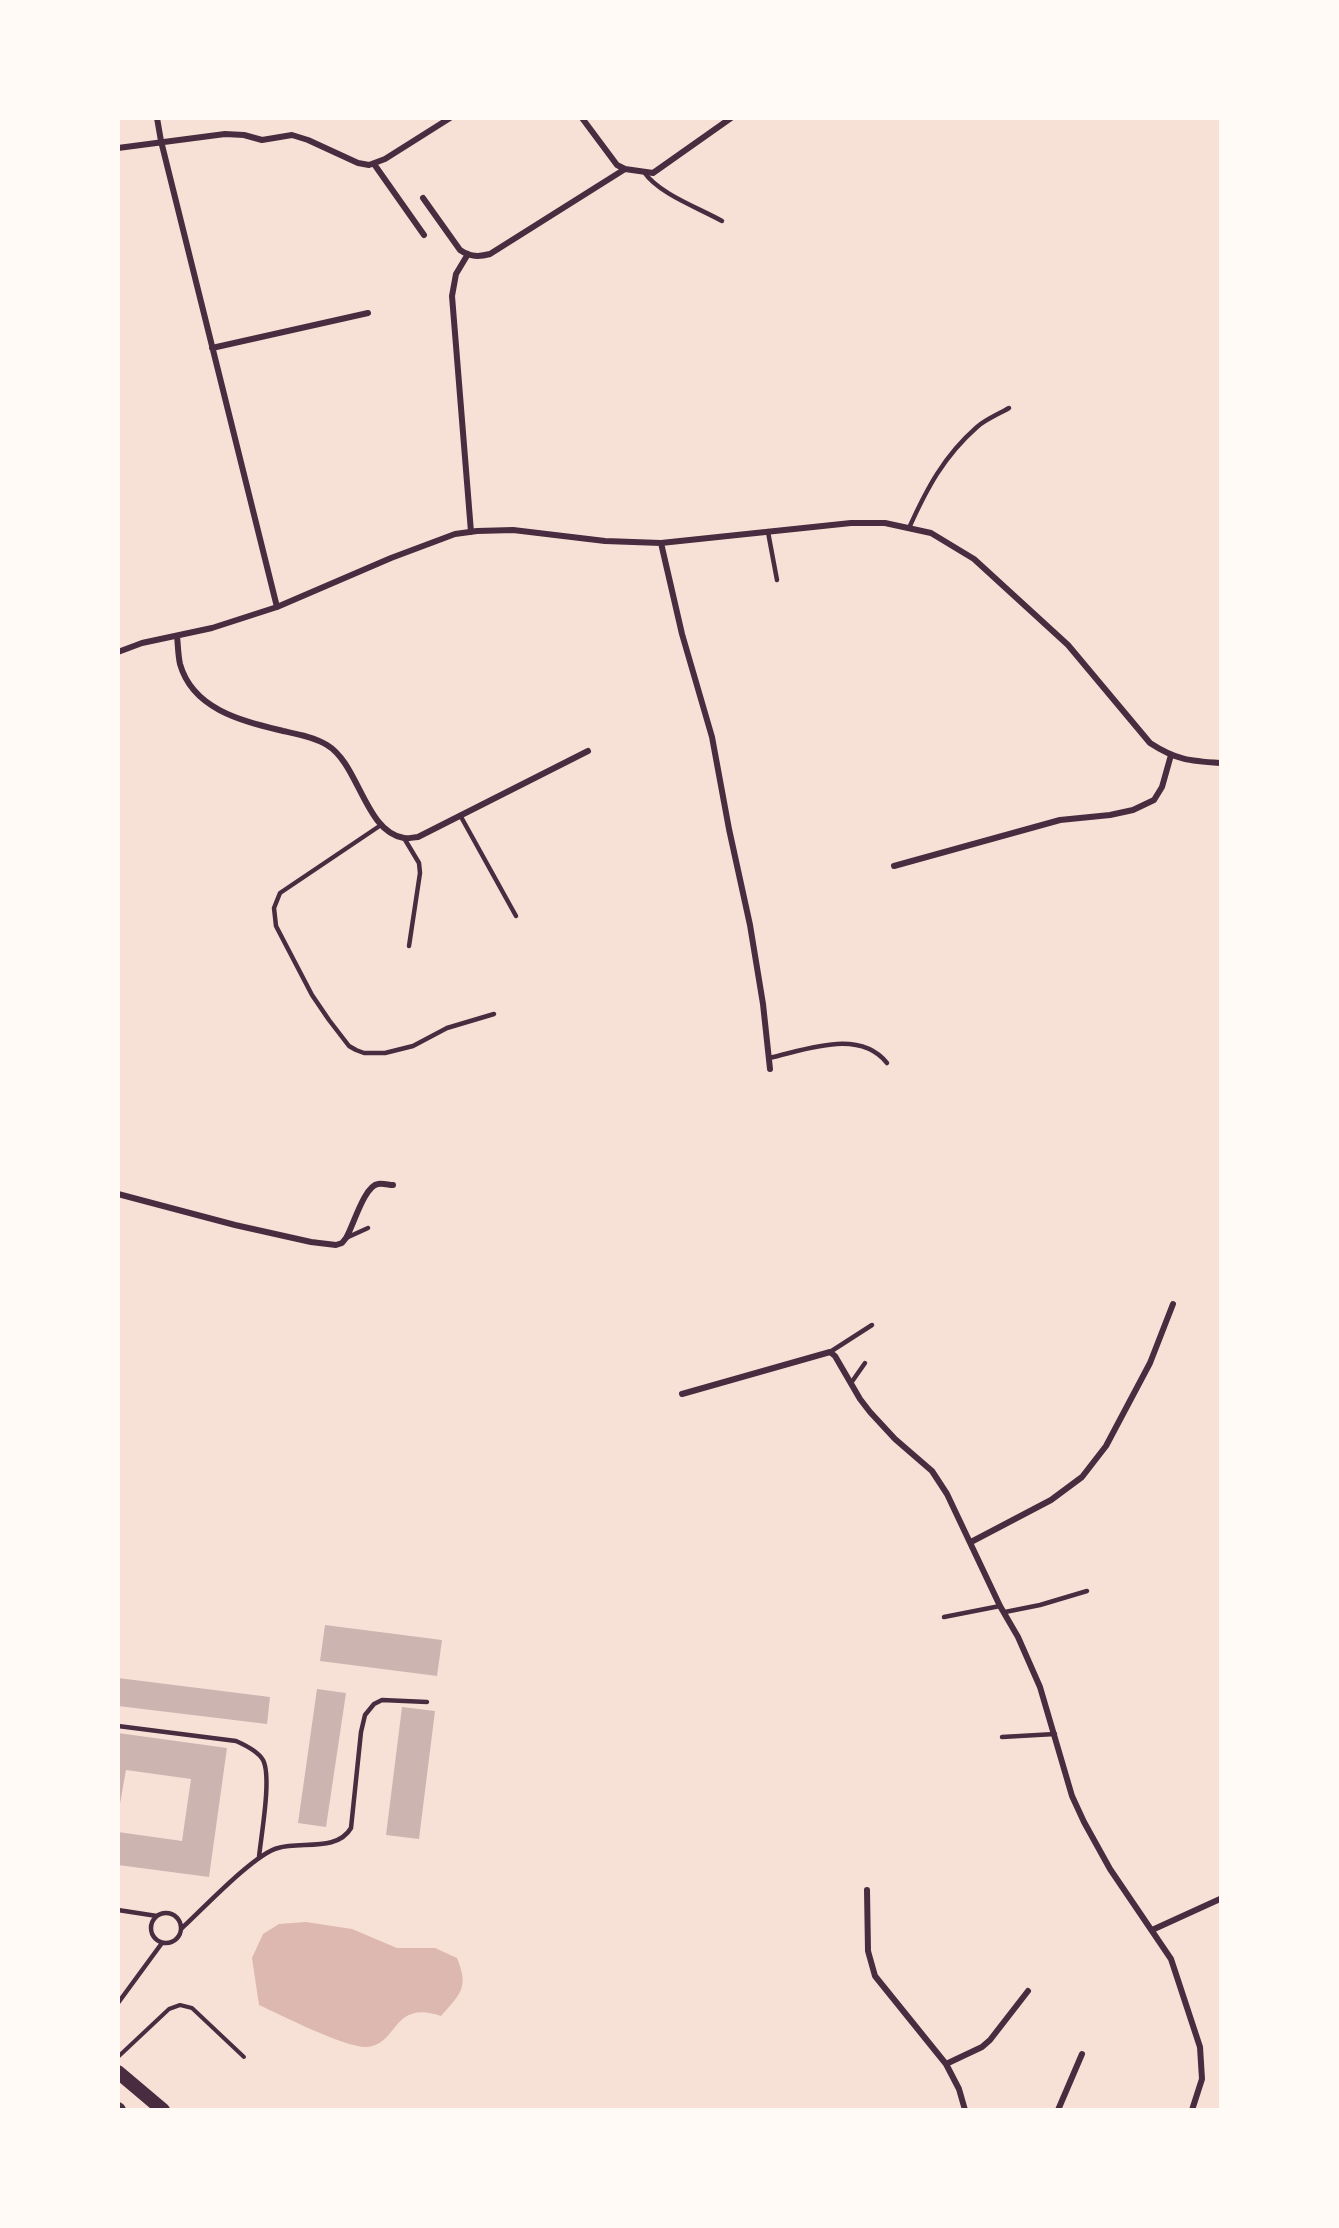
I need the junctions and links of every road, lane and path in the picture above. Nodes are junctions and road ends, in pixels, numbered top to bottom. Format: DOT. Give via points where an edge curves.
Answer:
graph roads {
  1 [pos="157,118"];
  2 [pos="450,118"];
  3 [pos="731,118"];
  4 [pos="586,120"];
  5 [pos="161,141"];
  6 [pos="118,147"];
  7 [pos="374,164"];
  8 [pos="625,169"];
  9 [pos="644,172"];
  10 [pos="423,198"];
  11 [pos="722,221"];
  12 [pos="424,235"];
  13 [pos="468,254"];
  14 [pos="368,313"];
  15 [pos="212,348"];
  16 [pos="1009,408"];
  17 [pos="909,528"];
  18 [pos="471,532"];
  19 [pos="768,532"];
  20 [pos="661,543"];
  21 [pos="777,580"];
  22 [pos="277,607"];
  23 [pos="177,636"];
  24 [pos="119,650"];
  25 [pos="588,751"];
  26 [pos="1171,755"];
  27 [pos="1221,763"];
  28 [pos="460,815"];
  29 [pos="381,825"];
  30 [pos="404,838"];
  31 [pos="894,866"];
  32 [pos="516,916"];
  33 [pos="409,946"];
  34 [pos="494,1014"];
  35 [pos="769,1058"];
  36 [pos="887,1064"];
  37 [pos="770,1069"];
  38 [pos="393,1185"];
  39 [pos="118,1194"];
  40 [pos="368,1228"];
  41 [pos="346,1238"];
  42 [pos="1173,1304"];
  43 [pos="872,1325"];
  44 [pos="830,1352"];
  45 [pos="865,1363"];
  46 [pos="851,1383"];
  47 [pos="682,1394"];
  48 [pos="971,1542"];
  49 [pos="1087,1590"];
  50 [pos="1000,1606"];
  51 [pos="1005,1612"];
  52 [pos="944,1617"];
  53 [pos="427,1702"];
  54 [pos="118,1726"];
  55 [pos="1055,1734"];
  56 [pos="1002,1737"];
  57 [pos="259,1857"];
  58 [pos="867,1890"];
  59 [pos="1221,1899"];
  60 [pos="118,1910"];
  61 [pos="157,1916"];
  62 [pos="181,1929"];
  63 [pos="1152,1930"];
  64 [pos="162,1942"];
  65 [pos="1028,1991"];
  66 [pos="118,2003"];
  67 [pos="1082,2054"];
  68 [pos="118,2056"];
  69 [pos="244,2057"];
  70 [pos="946,2064"];
  71 [pos="118,2072"];
  72 [pos="164,2109"];
  73 [pos="965,2109"];
  74 [pos="1058,2109"];
  75 [pos="1192,2109"];
  1 -- 5 [label="street"];
  2 -- 7 [label="street"];
  3 -- 9 [label="street" via="658,172"];
  4 -- 8 [label="street" via="617,165"];
  5 -- 6 [label="street"];
  5 -- 7 [label="street" via="234,134 262,140 292,135 358,163"];
  5 -- 15 [label="street"];
  7 -- 12 [label="street"];
  8 -- 9 [label="street"];
  8 -- 13 [label="street" via="490,254"];
  9 -- 11 [label="lane" via="667,192"];
  10 -- 13 [label="street" via="460,250"];
  13 -- 18 [label="street" via="456,274 452,296"];
  14 -- 15 [label="street"];
  15 -- 22 [label="street"];
  16 -- 17 [label="lane" via="978,426 956,449 928,485"];
  17 -- 19 [label="street" via="851,523"];
  17 -- 26 [label="street" via="948,542 1010,590 1068,645 1150,742"];
  18 -- 20 [label="street" via="513,530"];
  18 -- 22 [label="street" via="425,544"];
  19 -- 20 [label="street"];
  19 -- 21 [label="lane"];
  20 -- 35 [label="street" via="712,737 750,926"];
  22 -- 23 [label="street"];
  23 -- 24 [label="street"];
  23 -- 29 [label="street" via="180,664 199,694 222,713 327,745 347,766"];
  25 -- 28 [label="street"];
  26 -- 27 [label="street"];
  26 -- 31 [label="street" via="1154,800 1133,810 1060,820"];
  28 -- 30 [label="street" via="418,837"];
  28 -- 32 [label="lane"];
  29 -- 30 [label="street"];
  29 -- 34 [label="lane" via="280,893 275,902 276,926 312,995 349,1046 364,1053 413,1046 447,1028"];
  30 -- 33 [label="lane" via="419,863 420,873"];
  35 -- 36 [label="lane" via="848,1043 882,1056"];
  35 -- 37 [label="street"];
  38 -- 41 [label="street" via="378,1184 370,1190"];
  39 -- 41 [label="street" via="311,1242 336,1245"];
  40 -- 41 [label="lane"];
  42 -- 48 [label="street" via="1150,1363 1106,1446 1082,1477 1051,1500"];
  43 -- 44 [label="lane"];
  44 -- 46 [label="street"];
  44 -- 47 [label="street"];
  45 -- 46 [label="lane"];
  46 -- 48 [label="street" via="883,1426 932,1471"];
  48 -- 50 [label="street"];
  49 -- 51 [label="lane"];
  50 -- 51 [label="street"];
  50 -- 52 [label="lane"];
  51 -- 55 [label="street" via="1041,1687"];
  53 -- 57 [label="lane" via="382,1700 365,1715 352,1821 346,1836 332,1842 277,1848"];
  54 -- 57 [label="lane" via="236,1741 262,1758 267,1773"];
  55 -- 56 [label="lane"];
  55 -- 63 [label="street" via="1072,1796 1084,1822 1110,1869"];
  57 -- 62 [label="lane"];
  58 -- 70 [label="street" via="868,1951 875,1976"];
  59 -- 63 [label="street"];
  60 -- 61 [label="lane"];
  61 -- 62 [label="lane" via="170,1913 180,1922"];
  61 -- 64 [label="lane" via="152,1934"];
  62 -- 64 [label="lane" via="175,1940"];
  63 -- 75 [label="street" via="1171,1959 1200,2047 1202,2079"];
  64 -- 66 [label="lane"];
  65 -- 70 [label="street" via="990,2040"];
  67 -- 74 [label="street"];
  68 -- 69 [label="path" via="170,2009 180,2005 192,2008"];
  70 -- 73 [label="street"];
  71 -- 72 [label="highway"];
}
